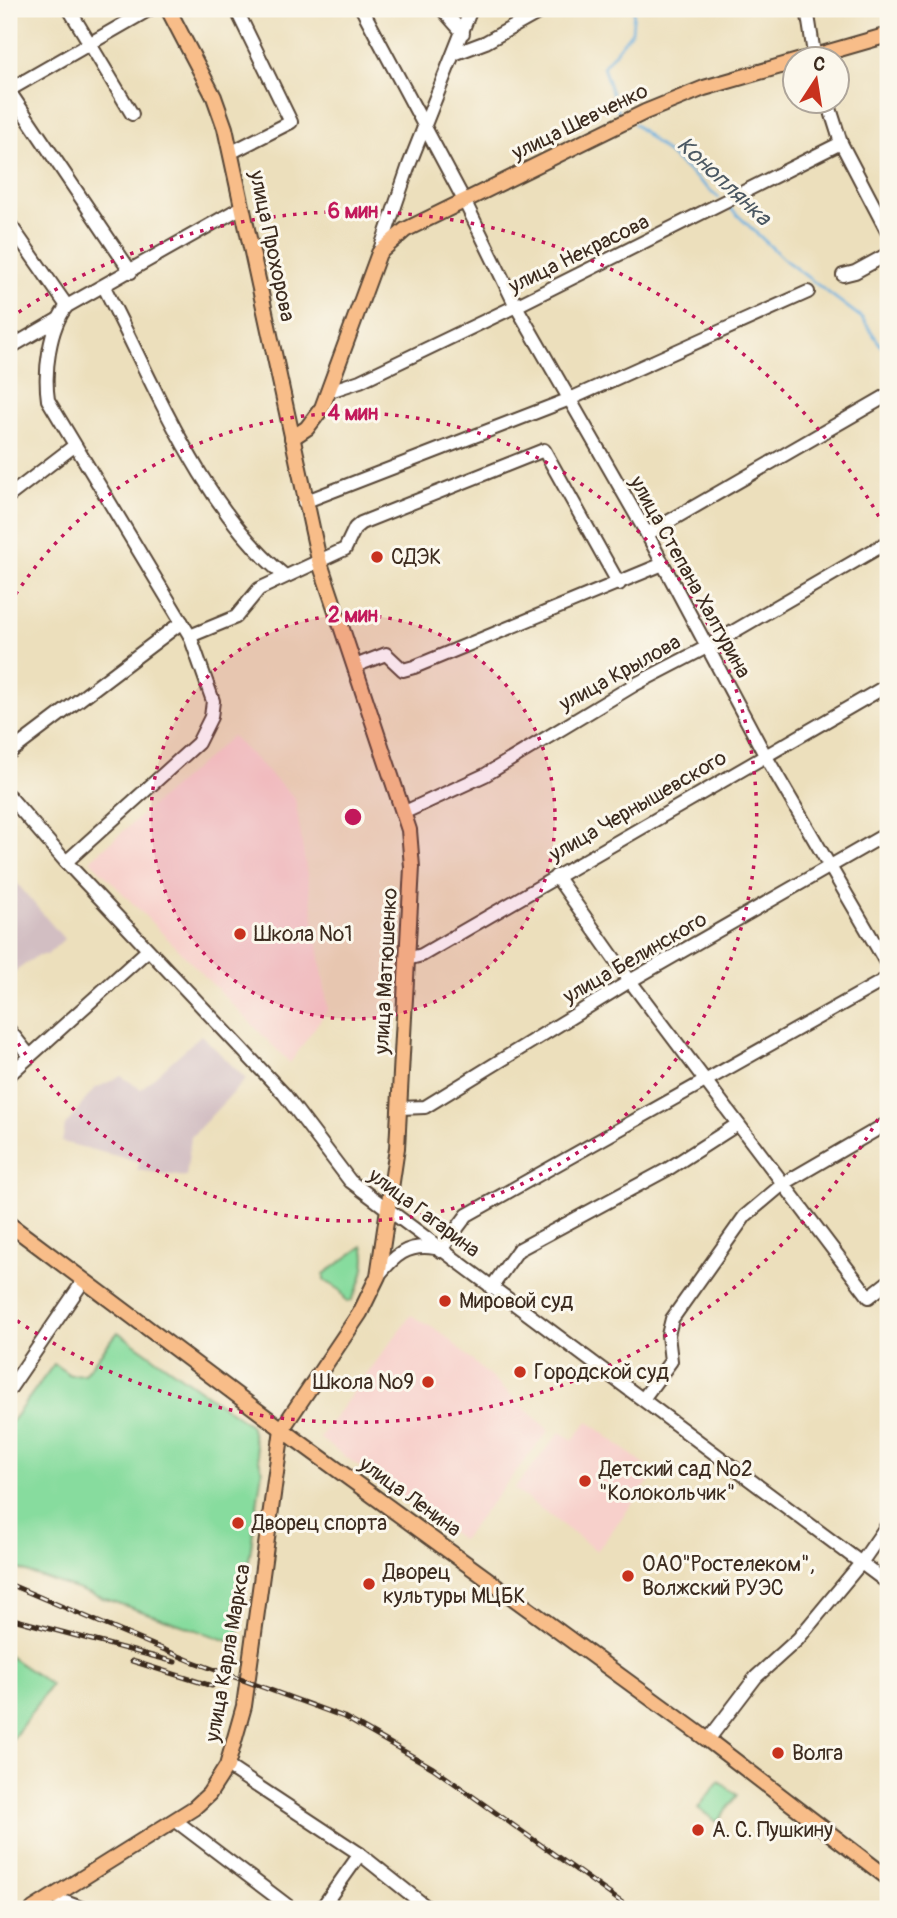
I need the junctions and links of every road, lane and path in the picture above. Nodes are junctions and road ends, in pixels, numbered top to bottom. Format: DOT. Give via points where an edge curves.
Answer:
graph roads {
  1 [pos="69,9"];
  2 [pos="150,9"];
  3 [pos="168,9"];
  4 [pos="236,9"];
  5 [pos="362,9"];
  6 [pos="442,9"];
  7 [pos="471,9"];
  8 [pos="545,9"];
  9 [pos="807,9"];
  10 [pos="463,33"];
  11 [pos="888,35"];
  12 [pos="91,46"];
  13 [pos="812,46"];
  14 [pos="851,46"];
  15 [pos="454,54"];
  16 [pos="782,66"];
  17 [pos="9,91"];
  18 [pos="132,114"];
  19 [pos="832,116"];
  20 [pos="424,129"];
  21 [pos="841,143"];
  22 [pos="230,153"];
  23 [pos="465,202"];
  24 [pos="242,207"];
  25 [pos="9,223"];
  26 [pos="888,233"];
  27 [pos="379,253"];
  28 [pos="888,254"];
  29 [pos="131,272"];
  30 [pos="843,275"];
  31 [pos="104,287"];
  32 [pos="808,292"];
  33 [pos="67,306"];
  34 [pos="516,306"];
  35 [pos="57,320"];
  36 [pos="9,348"];
  37 [pos="330,391"];
  38 [pos="888,395"];
  39 [pos="569,399"];
  40 [pos="292,438"];
  41 [pos="74,446"];
  42 [pos="9,496"];
  43 [pos="304,502"];
  44 [pos="646,534"];
  45 [pos="888,542"];
  46 [pos="319,560"];
  47 [pos="663,564"];
  48 [pos="285,576"];
  49 [pos="620,584"];
  50 [pos="182,622"];
  51 [pos="190,636"];
  52 [pos="707,647"];
  53 [pos="355,666"];
  54 [pos="888,685"];
  55 [pos="9,753"];
  56 [pos="765,755"];
  57 [pos="9,796"];
  58 [pos="405,812"];
  59 [pos="888,833"];
  60 [pos="66,862"];
  61 [pos="832,867"];
  62 [pos="556,876"];
  63 [pos="148,950"];
  64 [pos="407,960"];
  65 [pos="888,966"];
  66 [pos="888,978"];
  67 [pos="630,981"];
  68 [pos="9,1030"];
  69 [pos="29,1055"];
  70 [pos="9,1075"];
  71 [pos="706,1079"];
  72 [pos="400,1108"];
  73 [pos="888,1123"];
  74 [pos="738,1124"];
  75 [pos="783,1184"];
  76 [pos="389,1212"];
  77 [pos="9,1224"];
  78 [pos="438,1249"];
  79 [pos="378,1276"];
  80 [pos="84,1280"];
  81 [pos="888,1282"];
  82 [pos="491,1288"];
  83 [pos="9,1390"];
  84 [pos="643,1399"];
  85 [pos="282,1429"];
  86 [pos="888,1524"];
  87 [pos="861,1563"];
  88 [pos="888,1583"];
  89 [pos="708,1740"];
  90 [pos="227,1766"];
  91 [pos="176,1821"];
  92 [pos="360,1854"];
  93 [pos="888,1878"];
  94 [pos="52,1903"];
  95 [pos="33,1909"];
  96 [pos="84,1909"];
  97 [pos="292,1909"];
  98 [pos="321,1909"];
  99 [pos="429,1909"];
  1 -- 12 [label="street"];
  2 -- 12 [label="street"];
  3 -- 22 [label="main road, улица Прохорова" via="214,97"];
  4 -- 22 [label="street" via="291,121"];
  5 -- 20 [label="street, улица Степана Халтурина"];
  6 -- 10 [label="street"];
  7 -- 10 [label="street"];
  8 -- 15 [label="street"];
  9 -- 13 [label="street"];
  10 -- 15 [label="street"];
  11 -- 14 [label="main road, улица Шевченко"];
  12 -- 17 [label="street"];
  12 -- 18 [label="street"];
  15 -- 20 [label="street"];
  16 -- 23 [label="main road, улица Шевченко" via="704,88 645,112"];
  17 -- 29 [label="street"];
  19 -- 21 [label="street"];
  20 -- 23 [label="street, улица Степана Халтурина"];
  20 -- 27 [label="street"];
  21 -- 26 [label="street"];
  21 -- 34 [label="street, улица Некрасова"];
  22 -- 24 [label="main road, улица Прохорова"];
  23 -- 27 [label="main road, улица Шевченко" via="405,230"];
  23 -- 34 [label="street, улица Степана Халтурина"];
  24 -- 29 [label="street"];
  24 -- 40 [label="main road, улица Прохорова"];
  25 -- 33 [label="street"];
  27 -- 37 [label="main road"];
  28 -- 30 [label="street"];
  29 -- 31 [label="street"];
  31 -- 33 [label="street"];
  31 -- 48 [label="street" via="212,497 254,549"];
  32 -- 39 [label="street"];
  33 -- 35 [label="street"];
  34 -- 37 [label="street, улица Некрасова"];
  34 -- 39 [label="street, улица Степана Халтурина"];
  35 -- 36 [label="street"];
  35 -- 41 [label="street" via="47,391"];
  37 -- 40 [label="main road" via="315,420"];
  38 -- 44 [label="street"];
  39 -- 43 [label="street"];
  39 -- 44 [label="street, улица Степана Халтурина"];
  40 -- 43 [label="main road, улица Прохорова"];
  41 -- 42 [label="street"];
  41 -- 50 [label="street"];
  43 -- 46 [label="main road, улица Матюшенко"];
  44 -- 47 [label="street, улица Степана Халтурина"];
  45 -- 52 [label="street, улица Крылова"];
  46 -- 48 [label="street"];
  46 -- 49 [label="street" via="345,549 361,523 544,450"];
  46 -- 53 [label="main road, улица Матюшенко"];
  47 -- 49 [label="street"];
  47 -- 52 [label="street, улица Степана Халтурина"];
  48 -- 51 [label="street" via="250,596 236,617"];
  49 -- 53 [label="street" via="414,667 403,670 386,654"];
  50 -- 51 [label="street"];
  50 -- 55 [label="street"];
  51 -- 60 [label="street" via="213,701 204,735"];
  52 -- 56 [label="street, улица Степана Халтурина"];
  52 -- 58 [label="street, улица Крылова" via="634,685 485,775"];
  53 -- 58 [label="main road, улица Матюшенко"];
  54 -- 56 [label="street, улица Чернышевского"];
  56 -- 61 [label="street, улица Степана Халтурина"];
  56 -- 62 [label="street, улица Чернышевского"];
  57 -- 60 [label="street, улица Гагарина"];
  58 -- 64 [label="main road, улица Матюшенко" via="412,867"];
  59 -- 61 [label="street, улица Белинского"];
  60 -- 63 [label="street, улица Гагарина"];
  61 -- 65 [label="street, улица Степана Халтурина"];
  61 -- 67 [label="street, улица Белинского"];
  62 -- 64 [label="street, улица Чернышевского"];
  62 -- 67 [label="street"];
  63 -- 69 [label="street"];
  63 -- 76 [label="street, улица Гагарина" via="284,1094 350,1181"];
  64 -- 72 [label="main road, улица Матюшенко"];
  66 -- 71 [label="street"];
  67 -- 71 [label="street"];
  67 -- 72 [label="street, улица Белинского" via="425,1107"];
  68 -- 69 [label="street"];
  69 -- 70 [label="street"];
  71 -- 74 [label="street"];
  71 -- 78 [label="street" via="467,1215"];
  72 -- 76 [label="main road, улица Матюшенко"];
  73 -- 75 [label="street"];
  74 -- 75 [label="street"];
  74 -- 82 [label="street" via="668,1169 517,1250"];
  75 -- 81 [label="street" via="869,1297"];
  75 -- 84 [label="street" via="746,1216 678,1308 668,1335 671,1361"];
  76 -- 78 [label="street, улица Гагарина"];
  76 -- 79 [label="main road, улица Матюшенко"];
  77 -- 80 [label="main road, улица Ленина"];
  78 -- 79 [label="street" via="423,1245 400,1252"];
  78 -- 82 [label="street, улица Гагарина"];
  79 -- 85 [label="main road, улица Матюшенко" via="360,1313"];
  80 -- 83 [label="street"];
  80 -- 85 [label="main road, улица Ленина"];
  82 -- 84 [label="street, улица Гагарина"];
  84 -- 87 [label="street, улица Гагарина"];
  85 -- 89 [label="main road, улица Ленина"];
  85 -- 90 [label="main road, улица Карла Маркса" via="249,1681"];
  86 -- 87 [label="street"];
  87 -- 88 [label="street, улица Гагарина"];
  87 -- 89 [label="street" via="798,1639 756,1677"];
  89 -- 93 [label="main road, улица Ленина"];
  90 -- 91 [label="main road, улица Карла Маркса" via="208,1794"];
  90 -- 92 [label="street"];
  91 -- 94 [label="main road, улица Карла Маркса"];
  91 -- 97 [label="street"];
  92 -- 98 [label="street"];
  92 -- 99 [label="street"];
  94 -- 95 [label="main road, улица Карла Маркса"];
  94 -- 96 [label="street"];
}
